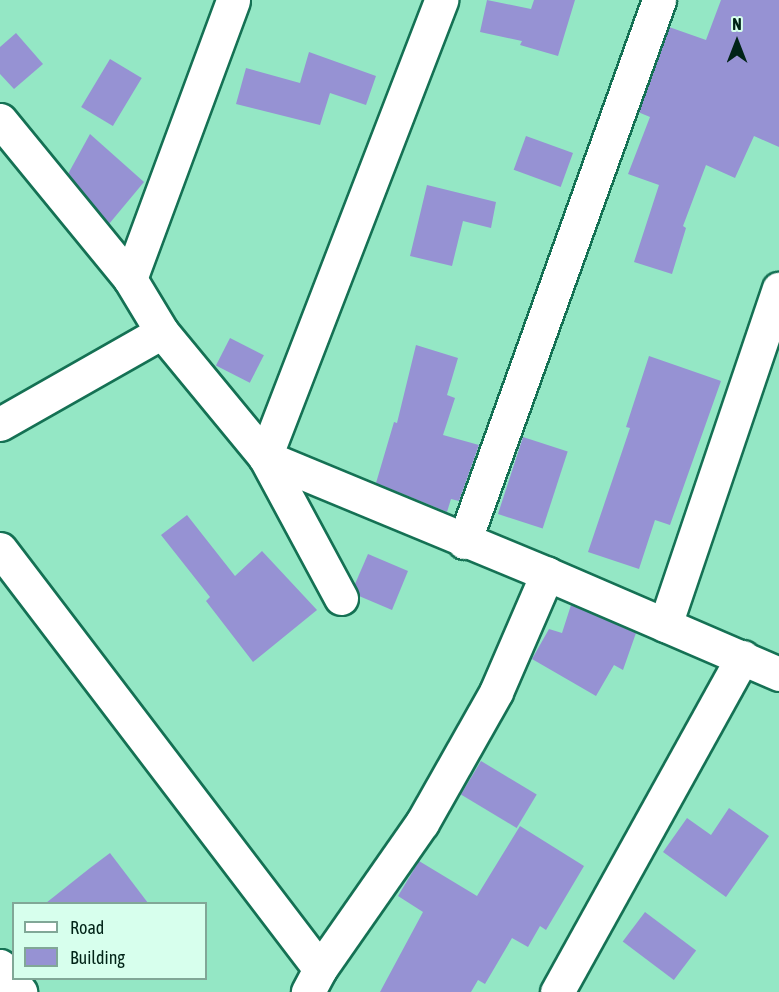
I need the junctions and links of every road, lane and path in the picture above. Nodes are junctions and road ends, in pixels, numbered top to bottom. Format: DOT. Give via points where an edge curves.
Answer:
graph roads {
  1 [pos="233,0"];
  2 [pos="441,0"];
  3 [pos="659,0"];
  4 [pos="0,120"];
  5 [pos="130,279"];
  6 [pos="779,289"];
  7 [pos="162,332"];
  8 [pos="0,424"];
  9 [pos="265,457"];
  10 [pos="464,542"];
  11 [pos="0,549"];
  12 [pos="547,574"];
  13 [pos="340,598"];
  14 [pos="665,625"];
  15 [pos="743,657"];
  16 [pos="779,674"];
  17 [pos="0,966"];
  18 [pos="314,980"];
  19 [pos="20,992"];
  20 [pos="557,992"];
  1 -- 5 [label="street"];
  2 -- 9 [label="street"];
  3 -- 10 [label="street"];
  4 -- 5 [label="street"];
  5 -- 7 [label="street"];
  6 -- 14 [label="street"];
  7 -- 8 [label="street"];
  7 -- 9 [label="street"];
  9 -- 10 [label="street"];
  9 -- 13 [label="street"];
  10 -- 12 [label="street"];
  11 -- 18 [label="street"];
  12 -- 14 [label="street"];
  12 -- 18 [label="street" via="496,692 422,823"];
  14 -- 15 [label="street"];
  15 -- 16 [label="street"];
  15 -- 20 [label="street"];
  17 -- 19 [label="street"];
}
